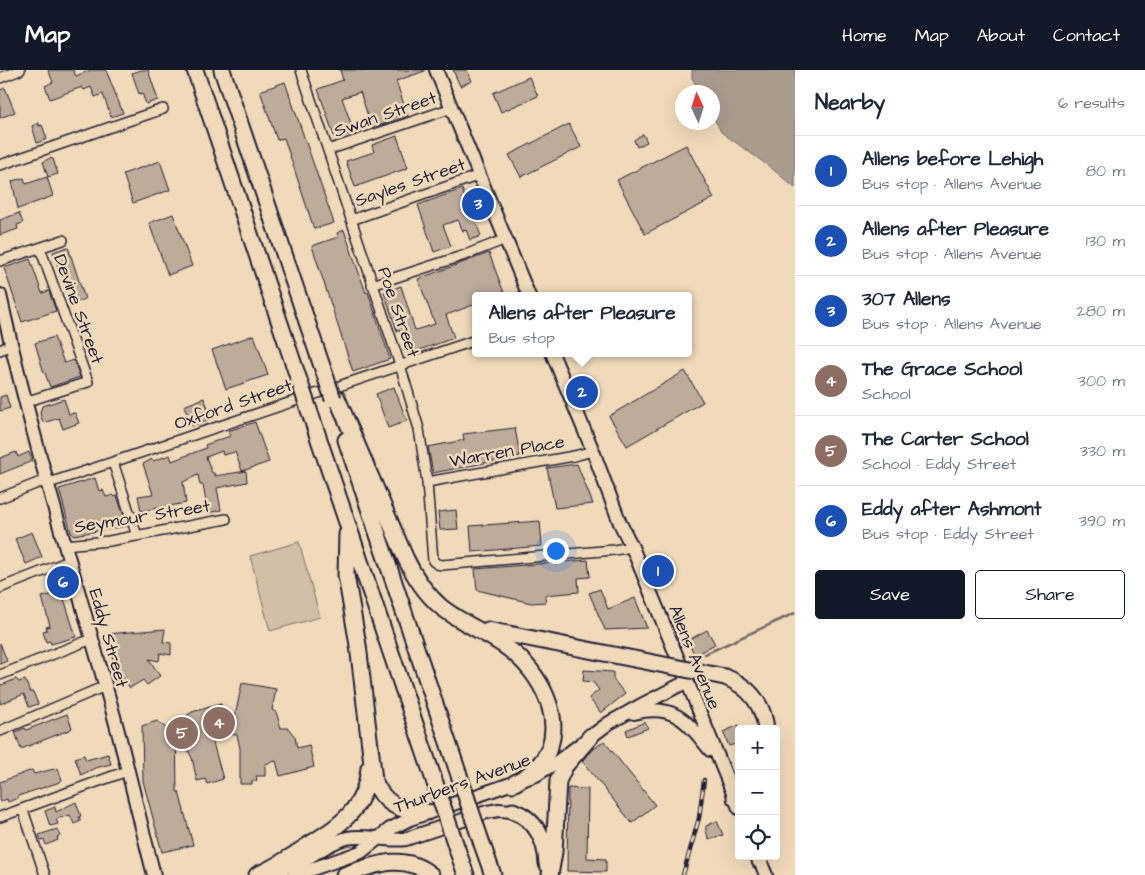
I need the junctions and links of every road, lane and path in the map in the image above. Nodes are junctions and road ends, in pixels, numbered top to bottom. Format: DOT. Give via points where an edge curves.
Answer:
graph roads {
  1 [pos="20,70"];
  2 [pos="222,70"];
  3 [pos="301,70"];
  4 [pos="436,70"];
  5 [pos="196,74"];
  6 [pos="0,78"];
  7 [pos="452,108"];
  8 [pos="163,109"];
  9 [pos="328,150"];
  10 [pos="0,165"];
  11 [pos="480,175"];
  12 [pos="351,220"];
  13 [pos="506,239"];
  14 [pos="63,240"];
  15 [pos="40,248"];
  16 [pos="0,261"];
  17 [pos="372,285"];
  18 [pos="527,292"];
  19 [pos="0,295"];
  20 [pos="472,341"];
  21 [pos="6,348"];
  22 [pos="554,357"];
  23 [pos="400,365"];
  24 [pos="335,399"];
  25 [pos="25,402"];
  26 [pos="593,451"];
  27 [pos="113,462"];
  28 [pos="46,481"];
  29 [pos="427,482"];
  30 [pos="0,498"];
  31 [pos="226,519"];
  32 [pos="347,523"];
  33 [pos="137,536"];
  34 [pos="64,545"];
  35 [pos="632,547"];
  36 [pos="69,562"];
  37 [pos="0,588"];
  38 [pos="458,618"];
  39 [pos="92,639"];
  40 [pos="0,675"];
  41 [pos="686,682"];
  42 [pos="105,686"];
  43 [pos="619,717"];
  44 [pos="765,725"];
  45 [pos="0,731"];
  46 [pos="591,736"];
  47 [pos="369,748"];
  48 [pos="720,761"];
  49 [pos="127,771"];
  50 [pos="513,784"];
  51 [pos="735,796"];
  52 [pos="22,810"];
  53 [pos="513,811"];
  54 [pos="427,812"];
  55 [pos="0,817"];
  56 [pos="378,838"];
  57 [pos="45,875"];
  58 [pos="154,875"];
  59 [pos="257,875"];
  60 [pos="270,875"];
  61 [pos="295,875"];
  62 [pos="344,875"];
  63 [pos="431,875"];
  64 [pos="466,875"];
  65 [pos="493,875"];
  66 [pos="549,875"];
  1 -- 6 [label="street"];
  2 -- 24 [label="highway, bridge"];
  3 -- 9 [label="street, Poe Street"];
  4 -- 7 [label="main road"];
  5 -- 32 [label="highway, bridge"];
  7 -- 9 [label="street, Swan Street"];
  7 -- 11 [label="main road"];
  8 -- 10 [label="street"];
  9 -- 12 [label="street, Poe Street"];
  11 -- 12 [label="street, Sayles Street"];
  11 -- 13 [label="main road"];
  12 -- 17 [label="street, Poe Street"];
  13 -- 17 [label="street"];
  13 -- 18 [label="main road"];
  14 -- 15 [label="street"];
  15 -- 16 [label="street"];
  15 -- 25 [label="street, Devine Street" via="88,382"];
  17 -- 23 [label="street, Poe Street"];
  19 -- 21 [label="main road, Eddy Street"];
  20 -- 23 [label="street, Oxford Street"];
  21 -- 25 [label="main road, Eddy Street"];
  22 -- 26 [label="main road, Allens Avenue"];
  23 -- 27 [label="street, Oxford Street"];
  23 -- 29 [label="street, Poe Street" via="420,434"];
  24 -- 38 [label="highway" via="412,571 428,593"];
  24 -- 65 [label="highway, bridge"];
  25 -- 28 [label="main road, Eddy Street"];
  26 -- 29 [label="street, Warren Place"];
  26 -- 35 [label="main road, Allens Avenue"];
  27 -- 28 [label="street, Oxford Street"];
  27 -- 33 [label="street"];
  28 -- 30 [label="street, Oxford Street"];
  28 -- 34 [label="main road, Eddy Street"];
  29 -- 35 [label="street, Poe Street" via="432,558 437,564"];
  31 -- 33 [label="street, Seymour Street"];
  32 -- 47 [label="highway" via="346,575 358,645"];
  32 -- 64 [label="highway, bridge"];
  33 -- 34 [label="street, Seymour Street"];
  34 -- 36 [label="main road, Eddy Street"];
  35 -- 41 [label="main road, Allens Avenue"];
  36 -- 37 [label="street"];
  36 -- 39 [label="main road, Eddy Street"];
  38 -- 44 [label="highway, bridge" via="502,634 725,676 754,697"];
  38 -- 50 [label="highway" via="522,660 540,684 547,700 553,723 549,750 537,768"];
  39 -- 40 [label="street"];
  39 -- 42 [label="main road, Eddy Street"];
  41 -- 43 [label="main road, Thurbers Avenue"];
  41 -- 48 [label="main road, Allens Avenue"];
  42 -- 45 [label="street"];
  42 -- 49 [label="main road, Eddy Street"];
  43 -- 46 [label="main road, Thurbers Avenue"];
  43 -- 48 [label="main road" via="648,710 670,712 689,725"];
  46 -- 50 [label="main road, Thurbers Avenue" via="543,772"];
  46 -- 66 [label="highway" via="565,766 558,781 554,852"];
  47 -- 54 [label="highway" via="374,780 386,800 402,810"];
  47 -- 59 [label="highway" via="368,780 353,812 330,832"];
  48 -- 51 [label="main road, Allens Avenue"];
  49 -- 52 [label="street"];
  49 -- 58 [label="main road, Eddy Street"];
  50 -- 54 [label="main road, Thurbers Avenue"];
  52 -- 55 [label="street"];
  52 -- 57 [label="street"];
  53 -- 56 [label="main road, Thurbers Avenue" via="487,812 406,839"];
  53 -- 66 [label="highway" via="528,818 539,832 546,851"];
  54 -- 56 [label="main road, Thurbers Avenue" via="396,825"];
  56 -- 60 [label="main road, Thurbers Avenue" via="341,840"];
  56 -- 61 [label="main road, Thurbers Avenue" via="355,855"];
  62 -- 63 [label="highway" via="398,861 414,864"];
}
